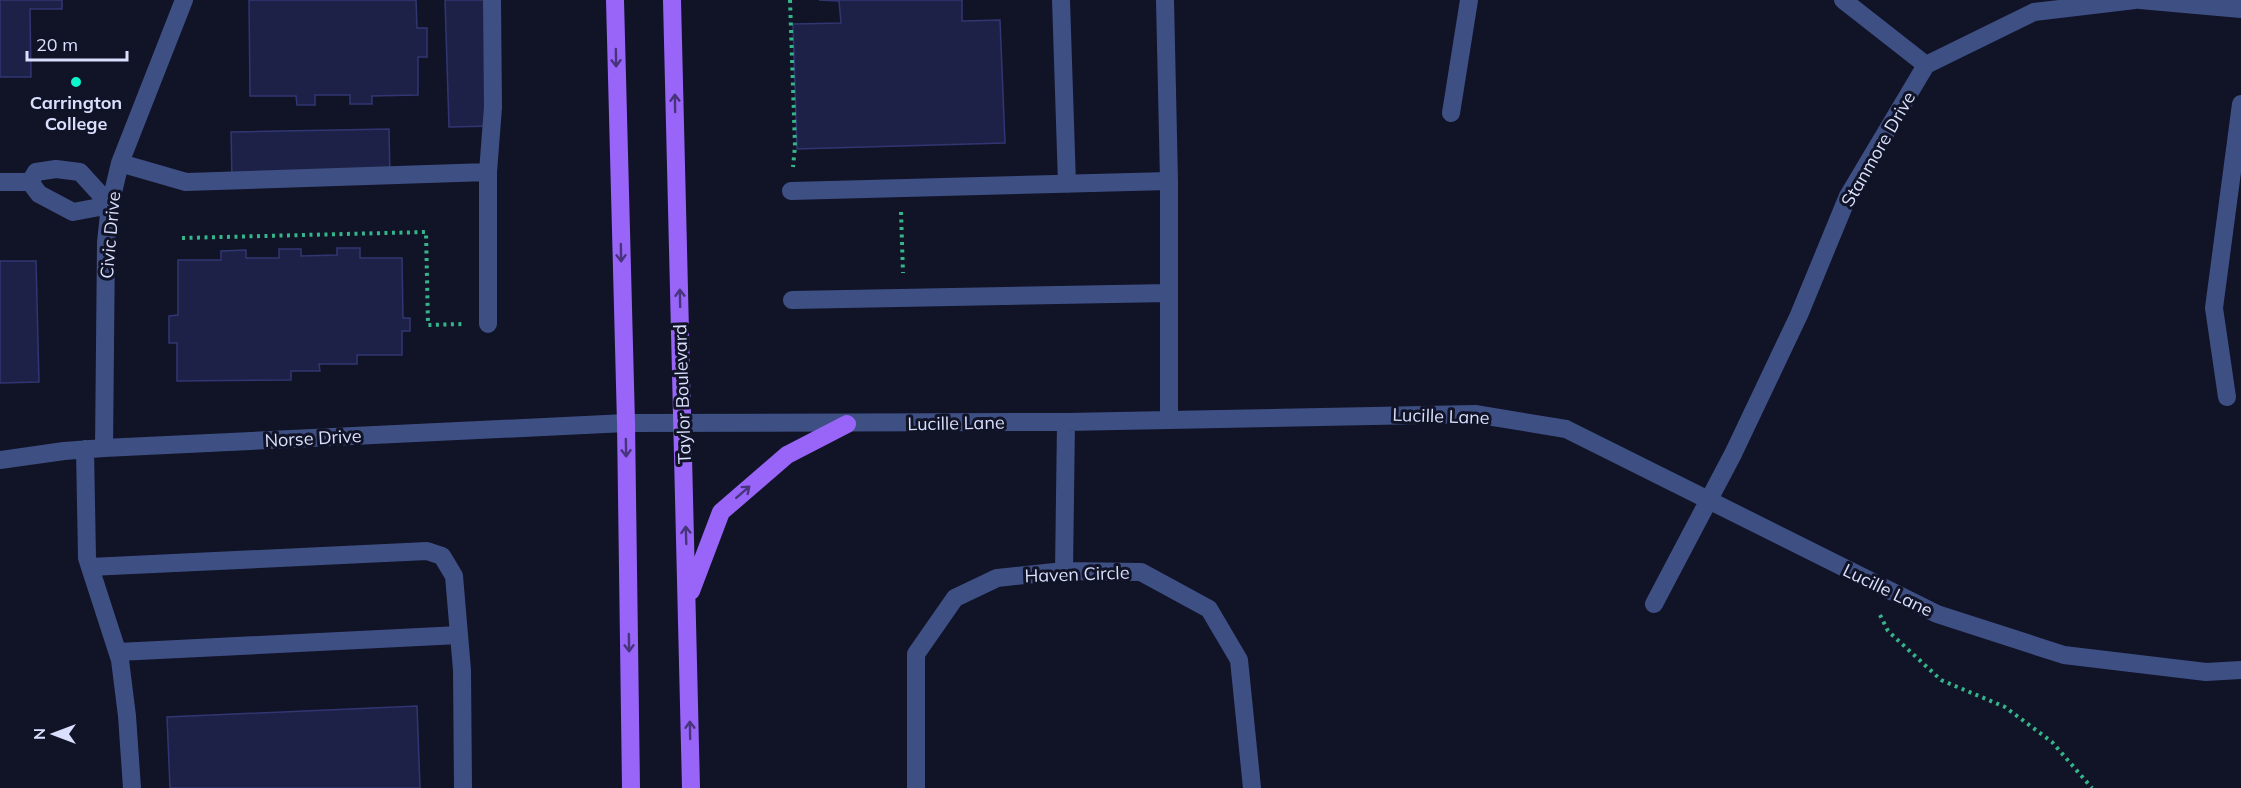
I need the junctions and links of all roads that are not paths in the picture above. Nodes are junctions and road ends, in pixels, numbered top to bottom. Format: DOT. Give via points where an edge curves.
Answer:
graph roads {
  1 [pos="184,0"];
  2 [pos="492,0"];
  3 [pos="615,0"];
  4 [pos="672,0"];
  5 [pos="1061,0"];
  6 [pos="1165,0"];
  7 [pos="1469,0"];
  8 [pos="1843,0"];
  9 [pos="2135,0"];
  10 [pos="2140,0"];
  11 [pos="2241,9"];
  12 [pos="1926,65"];
  13 [pos="2241,104"];
  14 [pos="1450,113"];
  15 [pos="120,163"];
  16 [pos="488,172"];
  17 [pos="1169,181"];
  18 [pos="0,182"];
  19 [pos="30,182"];
  20 [pos="1067,184"];
  21 [pos="791,191"];
  22 [pos="110,205"];
  23 [pos="1169,293"];
  24 [pos="792,300"];
  25 [pos="488,324"];
  26 [pos="2227,397"];
  27 [pos="1169,420"];
  28 [pos="683,422"];
  29 [pos="1066,422"];
  30 [pos="626,423"];
  31 [pos="847,424"];
  32 [pos="104,447"];
  33 [pos="85,449"];
  34 [pos="0,460"];
  35 [pos="1707,499"];
  36 [pos="90,567"];
  37 [pos="1064,571"];
  38 [pos="688,598"];
  39 [pos="1654,603"];
  40 [pos="459,635"];
  41 [pos="118,652"];
  42 [pos="2241,670"];
  43 [pos="132,788"];
  44 [pos="463,788"];
  45 [pos="631,788"];
  46 [pos="691,788"];
  47 [pos="916,788"];
  48 [pos="1252,788"];
  1 -- 15 [label="street, Civic Drive"];
  2 -- 16 [label="street" via="493,107"];
  3 -- 30 [label="main road, one-way"];
  28 -- 4 [label="main road, Taylor Boulevard, one-way"];
  5 -- 20 [label="street"];
  6 -- 17 [label="street"];
  7 -- 14 [label="street"];
  8 -- 12 [label="street"];
  9 -- 12 [label="street" via="2034,12"];
  10 -- 11 [label="street"];
  12 -- 35 [label="street, Stanmore Drive" via="1848,196 1799,315 1733,454"];
  13 -- 26 [label="street" via="2214,308"];
  15 -- 16 [label="street" via="186,182"];
  15 -- 22 [label="street, Civic Drive"];
  16 -- 25 [label="street"];
  17 -- 20 [label="street"];
  17 -- 23 [label="street"];
  18 -- 19 [label="street"];
  19 -- 22 [label="street" via="39,194 73,212"];
  19 -- 22 [label="street" via="36,172 80,172"];
  20 -- 21 [label="street"];
  22 -- 32 [label="street, Civic Drive" via="106,242"];
  23 -- 24 [label="street"];
  23 -- 27 [label="street"];
  27 -- 29 [label="street, Lucille Lane"];
  27 -- 35 [label="street, Lucille Lane" via="1475,414 1566,429"];
  28 -- 30 [label="street, Lucille Lane"];
  28 -- 31 [label="street, Lucille Lane"];
  38 -- 28 [label="main road, Taylor Boulevard, one-way"];
  29 -- 31 [label="street, Lucille Lane"];
  29 -- 37 [label="street"];
  30 -- 32 [label="street, Norse Drive"];
  30 -- 45 [label="main road, one-way"];
  38 -- 31 [label="main road, one-way" via="721,512 787,454"];
  32 -- 33 [label="street, Norse Drive"];
  33 -- 34 [label="street, Norse Drive"];
  33 -- 36 [label="street"];
  35 -- 39 [label="street, Stanmore Drive"];
  35 -- 42 [label="street, Lucille Lane" via="1937,614 2064,655 2206,672"];
  36 -- 40 [label="street" via="427,551 442,556 454,576"];
  36 -- 41 [label="street"];
  37 -- 47 [label="street, Haven Circle" via="997,578 955,598 915,654"];
  37 -- 48 [label="street, Haven Circle" via="1141,572 1209,609 1239,660"];
  46 -- 38 [label="main road, Taylor Boulevard, one-way"];
  40 -- 41 [label="street"];
  40 -- 44 [label="street"];
  41 -- 43 [label="street"];
}
